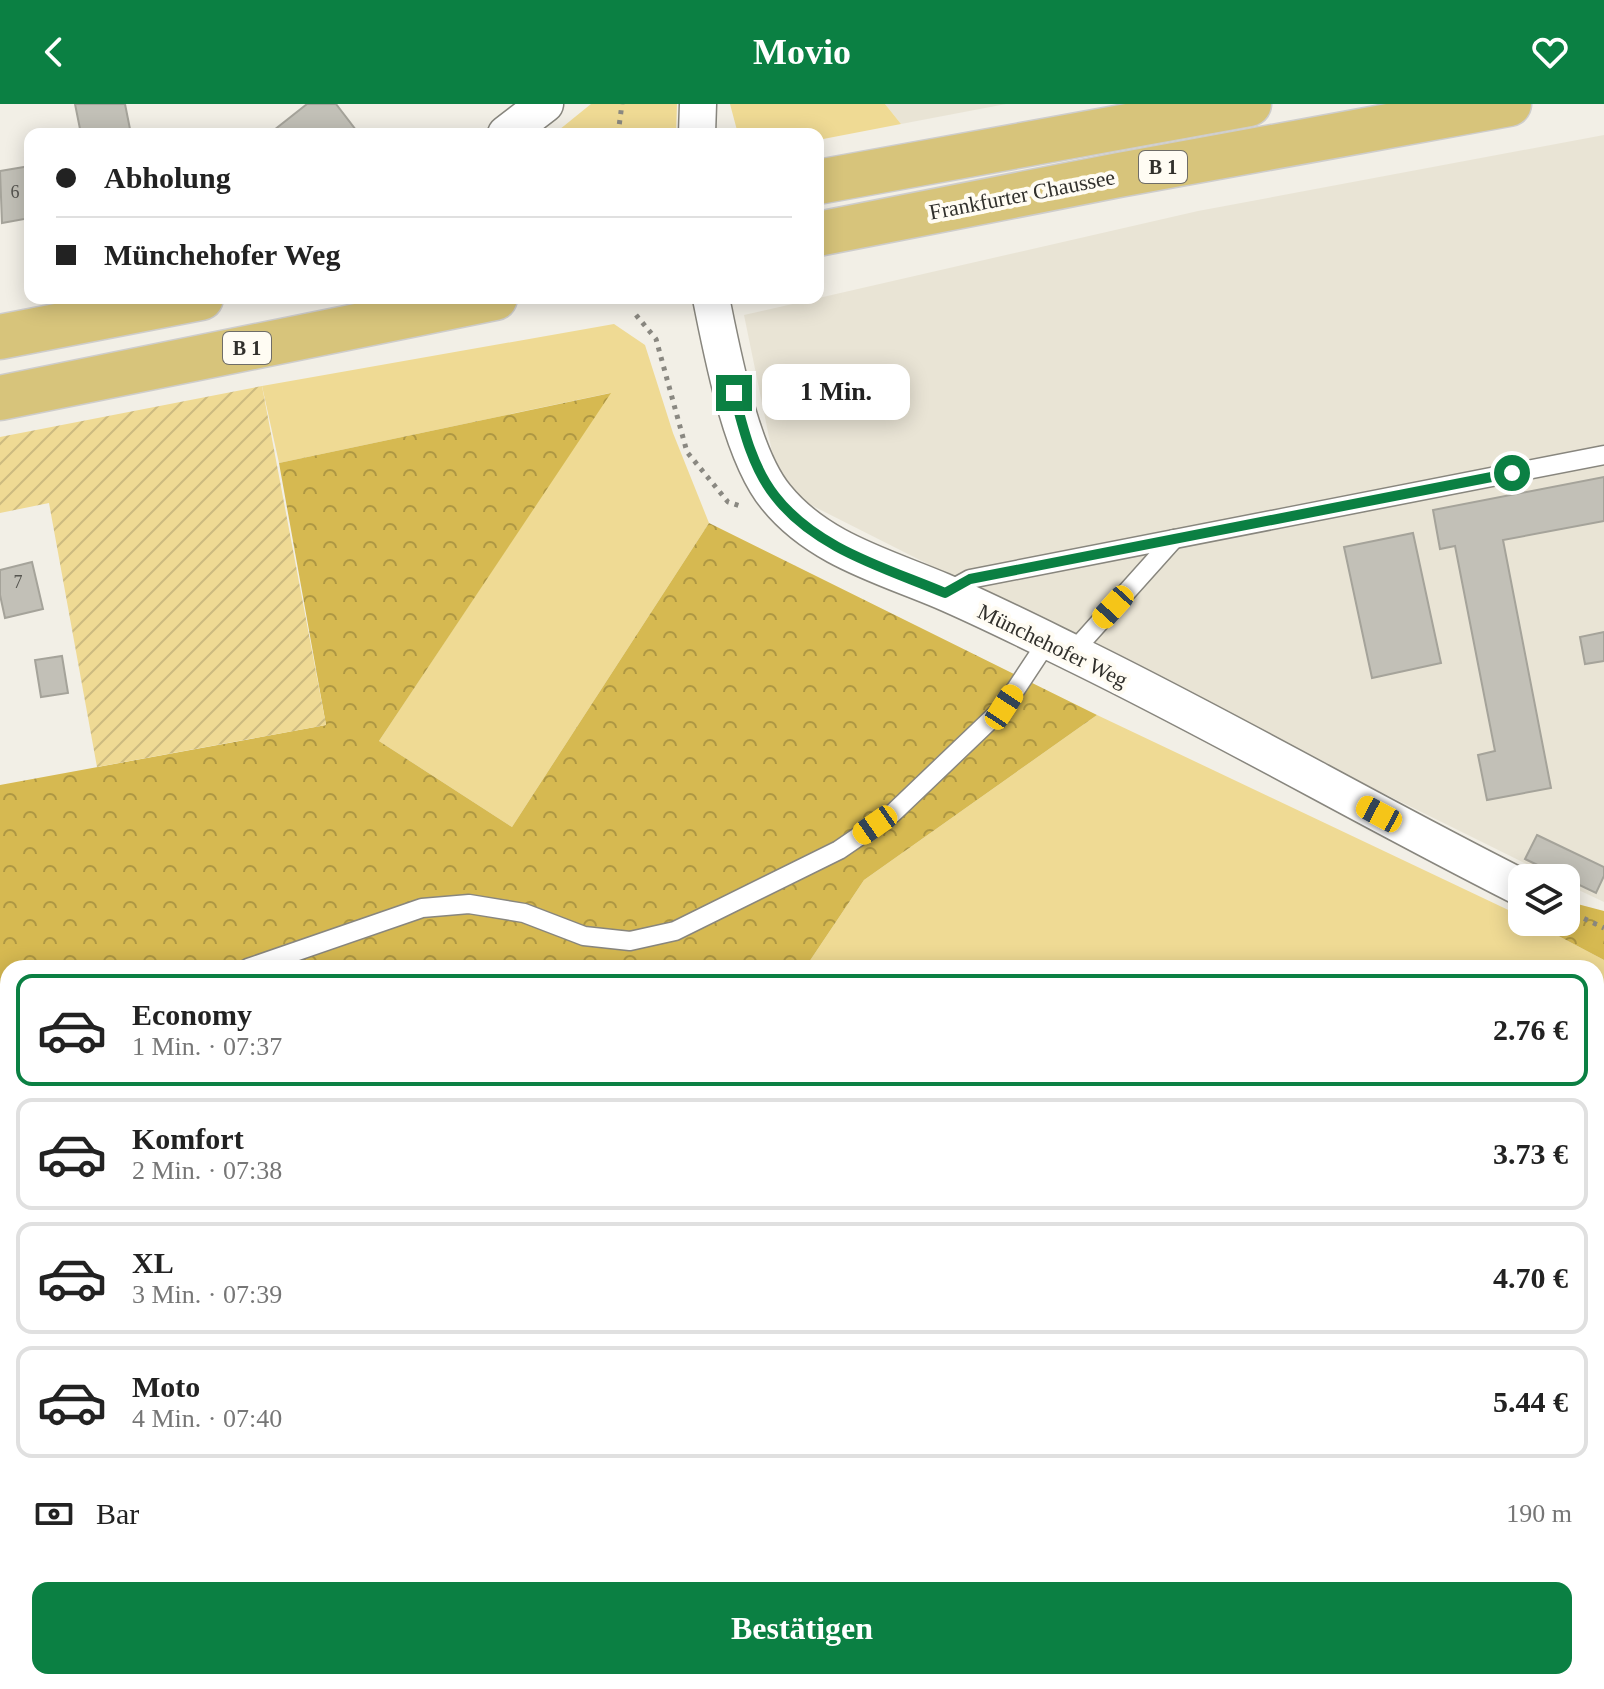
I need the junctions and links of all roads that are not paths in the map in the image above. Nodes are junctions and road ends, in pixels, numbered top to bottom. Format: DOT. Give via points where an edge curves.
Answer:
graph roads {
  1 [pos="545,104"];
  2 [pos="698,104"];
  3 [pos="1249,104"];
  4 [pos="1509,104"];
  5 [pos="514,128"];
  6 [pos="697,128"];
  7 [pos="824,181"];
  8 [pos="824,233"];
  9 [pos="465,304"];
  10 [pos="712,304"];
  11 [pos="122,305"];
  12 [pos="0,337"];
  13 [pos="0,398"];
  14 [pos="1604,455"];
  15 [pos="1174,539"];
  16 [pos="945,593"];
  17 [pos="1059,647"];
  18 [pos="1508,881"];
  19 [pos="271,960"];
  1 -- 5 [label="street"];
  2 -- 6 [label="street"];
  3 -- 7 [label="main road, Frankfurter Chaussee / B 1"];
  4 -- 8 [label="main road, Frankfurter Chaussee / B 1"];
  9 -- 13 [label="main road, B 1"];
  10 -- 16 [label="street, Münchehofer Weg" via="741,421 754,460 775,496 802,524 842,550"];
  11 -- 12 [label="main road"];
  14 -- 15 [label="lane"];
  15 -- 16 [label="lane" via="970,579"];
  15 -- 17 [label="lane"];
  16 -- 17 [label="street, Münchehofer Weg"];
  17 -- 18 [label="street, Münchehofer Weg"];
  17 -- 19 [label="lane" via="893,813 839,850 675,931 630,941 584,936 524,913 469,904 422,908"];
}
